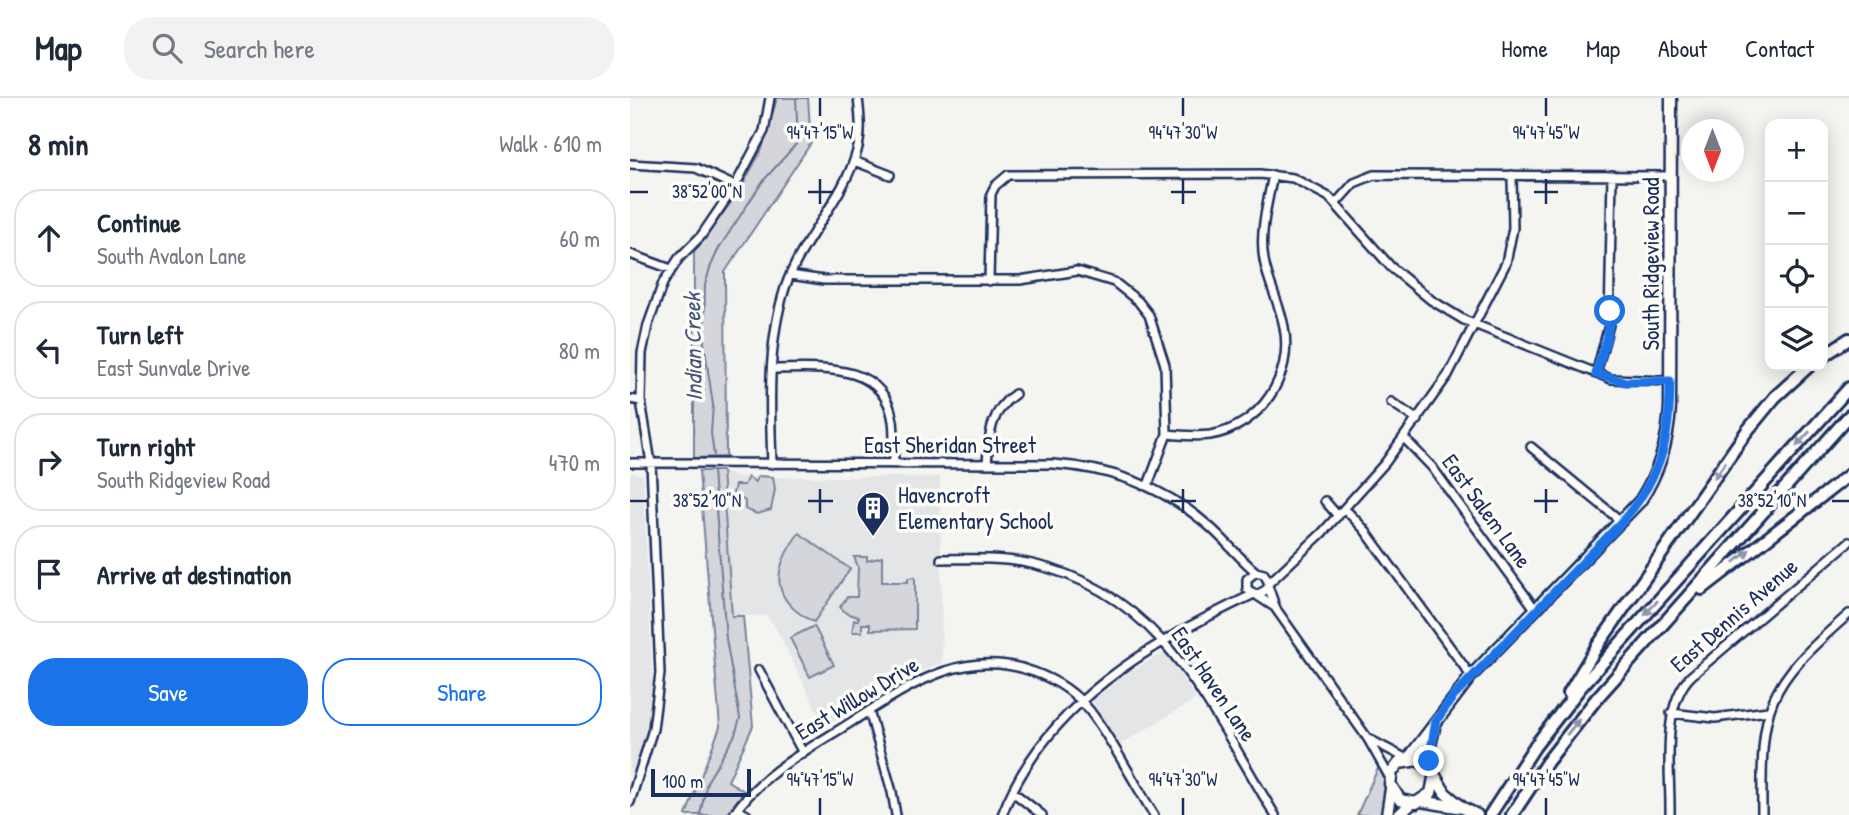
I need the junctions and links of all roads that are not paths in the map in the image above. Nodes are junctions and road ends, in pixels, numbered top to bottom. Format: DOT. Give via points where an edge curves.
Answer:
graph roads {
  1 [pos="770,98"];
  2 [pos="858,98"];
  3 [pos="1671,98"];
  4 [pos="854,161"];
  5 [pos="630,164"];
  6 [pos="1273,174"];
  7 [pos="890,175"];
  8 [pos="1512,175"];
  9 [pos="1612,175"];
  10 [pos="1670,176"];
  11 [pos="735,186"];
  12 [pos="1336,203"];
  13 [pos="630,254"];
  14 [pos="671,270"];
  15 [pos="790,275"];
  16 [pos="989,281"];
  17 [pos="1476,325"];
  18 [pos="1849,339"];
  19 [pos="1828,353"];
  20 [pos="772,369"];
  21 [pos="1803,371"];
  22 [pos="1596,374"];
  23 [pos="1670,381"];
  24 [pos="1849,388"];
  25 [pos="1015,394"];
  26 [pos="630,399"];
  27 [pos="641,401"];
  28 [pos="1391,402"];
  29 [pos="1849,416"];
  30 [pos="1418,420"];
  31 [pos="1167,434"];
  32 [pos="1405,439"];
  33 [pos="1531,447"];
  34 [pos="630,463"];
  35 [pos="651,463"];
  36 [pos="772,464"];
  37 [pos="894,464"];
  38 [pos="987,464"];
  39 [pos="1849,475"];
  40 [pos="1147,485"];
  41 [pos="1325,501"];
  42 [pos="1345,509"];
  43 [pos="1338,516"];
  44 [pos="1622,522"];
  45 [pos="1849,542"];
  46 [pos="941,559"];
  47 [pos="1240,559"];
  48 [pos="1283,567"];
  49 [pos="1260,573"];
  50 [pos="1246,582"];
  51 [pos="1268,584"];
  52 [pos="1256,594"];
  53 [pos="1234,602"];
  54 [pos="1276,609"];
  55 [pos="1535,609"];
  56 [pos="1676,610"];
  57 [pos="1849,614"];
  58 [pos="1165,641"];
  59 [pos="759,670"];
  60 [pos="1471,676"];
  61 [pos="1081,701"];
  62 [pos="869,711"];
  63 [pos="1768,711"];
  64 [pos="1671,713"];
  65 [pos="1436,721"];
  66 [pos="1552,723"];
  67 [pos="1368,738"];
  68 [pos="803,752"];
  69 [pos="1407,759"];
  70 [pos="1432,774"];
  71 [pos="1390,783"];
  72 [pos="1013,792"];
  73 [pos="630,802"];
  74 [pos="1417,802"];
  75 [pos="1463,808"];
  76 [pos="735,812"];
  77 [pos="747,815"];
  78 [pos="896,815"];
  79 [pos="1002,815"];
  80 [pos="1042,815"];
  81 [pos="1154,815"];
  82 [pos="1275,815"];
  83 [pos="1387,815"];
  84 [pos="1399,815"];
  85 [pos="1477,815"];
  86 [pos="1490,815"];
  87 [pos="1512,815"];
  88 [pos="1670,815"];
  89 [pos="1762,815"];
  1 -- 11 [label="street" via="760,139"];
  2 -- 4 [label="street" via="860,138"];
  3 -- 10 [label="main road, South Ridgeview Road"];
  4 -- 7 [label="street"];
  4 -- 15 [label="street"];
  5 -- 11 [label="street" via="696,168"];
  6 -- 12 [label="street" via="1307,184"];
  6 -- 16 [label="street" via="1008,175 991,194"];
  6 -- 31 [label="street" via="1262,245 1285,328 1286,354 1278,383 1262,407 1238,425 1210,435"];
  8 -- 9 [label="street"];
  8 -- 12 [label="street" via="1374,175 1354,183"];
  8 -- 17 [label="street" via="1510,246 1500,279"];
  9 -- 10 [label="street"];
  9 -- 22 [label="street" via="1609,325"];
  10 -- 23 [label="main road, South Ridgeview Road"];
  11 -- 14 [label="street"];
  12 -- 17 [label="street" via="1411,285"];
  13 -- 14 [label="street"];
  14 -- 27 [label="street" via="648,325"];
  15 -- 16 [label="street" via="815,280"];
  15 -- 20 [label="street" via="775,329"];
  16 -- 31 [label="street" via="1020,281 1077,271 1127,291 1149,315 1161,344"];
  17 -- 22 [label="street"];
  17 -- 30 [label="street"];
  18 -- 19 [label="highway"];
  20 -- 36 [label="street"];
  20 -- 37 [label="street" via="836,369 870,382 891,414"];
  21 -- 66 [label="highway, one-way" via="1747,430 1596,648"];
  22 -- 23 [label="street" via="1626,382"];
  23 -- 44 [label="main road, South Ridgeview Road" via="1669,428 1662,458 1650,486"];
  24 -- 66 [label="highway, one-way"];
  25 -- 38 [label="street" via="1002,403 994,417"];
  26 -- 27 [label="street"];
  27 -- 35 [label="street"];
  28 -- 30 [label="street"];
  29 -- 56 [label="highway"];
  30 -- 32 [label="street"];
  31 -- 40 [label="street"];
  32 -- 42 [label="street"];
  32 -- 55 [label="street, East Salem Lane" via="1432,467"];
  33 -- 44 [label="street"];
  34 -- 35 [label="street, East Sheridan Street"];
  35 -- 36 [label="street, East Sheridan Street"];
  35 -- 73 [label="street" via="658,698 649,749"];
  36 -- 37 [label="street, East Sheridan Street"];
  37 -- 38 [label="street, East Sheridan Street"];
  38 -- 40 [label="street, East Sheridan Street" via="1070,465"];
  56 -- 39 [label="highway, one-way"];
  40 -- 47 [label="street, East Sheridan Street" via="1193,513"];
  41 -- 43 [label="street"];
  42 -- 43 [label="street"];
  42 -- 60 [label="street"];
  43 -- 48 [label="street"];
  44 -- 55 [label="main road, South Ridgeview Road"];
  45 -- 64 [label="street, East Dennis Avenue" via="1690,676 1678,691"];
  46 -- 58 [label="street, East Haven Lane" via="1008,560 1068,574 1121,602"];
  47 -- 49 [label="street, East Sheridan Street"];
  47 -- 50 [label="street, East Sheridan Street"];
  48 -- 49 [label="street"];
  48 -- 51 [label="street"];
  49 -- 50 [label="street"];
  49 -- 51 [label="street"];
  50 -- 52 [label="street"];
  50 -- 53 [label="street"];
  51 -- 52 [label="street"];
  51 -- 54 [label="street"];
  52 -- 53 [label="street"];
  52 -- 54 [label="street"];
  53 -- 58 [label="street"];
  54 -- 67 [label="street"];
  55 -- 60 [label="main road, South Ridgeview Road"];
  87 -- 56 [label="highway, one-way" via="1597,698"];
  57 -- 63 [label="street" via="1797,661"];
  58 -- 61 [label="street"];
  58 -- 82 [label="street, East Haven Lane"];
  59 -- 68 [label="street"];
  60 -- 65 [label="main road, South Ridgeview Road"];
  61 -- 62 [label="street, East Willow Drive" via="1042,674 1008,664 981,663 954,666 928,676"];
  61 -- 72 [label="street" via="1043,744"];
  61 -- 81 [label="street, East Willow Drive"];
  62 -- 68 [label="street, East Willow Drive"];
  62 -- 78 [label="street"];
  63 -- 64 [label="street" via="1715,718"];
  63 -- 89 [label="street" via="1762,751"];
  64 -- 88 [label="street, East Dennis Avenue"];
  65 -- 69 [label="main road, South Ridgeview Road"];
  65 -- 70 [label="main road, South Ridgeview Road" via="1429,750"];
  66 -- 86 [label="highway"];
  67 -- 69 [label="street"];
  67 -- 71 [label="street"];
  68 -- 76 [label="street, East Willow Drive" via="760,783"];
  69 -- 70 [label="main road" via="1418,760"];
  69 -- 71 [label="main road" via="1395,767"];
  70 -- 74 [label="main road" via="1431,793"];
  70 -- 75 [label="main road"];
  71 -- 74 [label="main road" via="1399,800"];
  71 -- 83 [label="main road"];
  72 -- 79 [label="street"];
  72 -- 80 [label="street"];
  74 -- 75 [label="main road"];
  74 -- 84 [label="main road"];
  75 -- 85 [label="main road"];
  76 -- 77 [label="street"];
}
